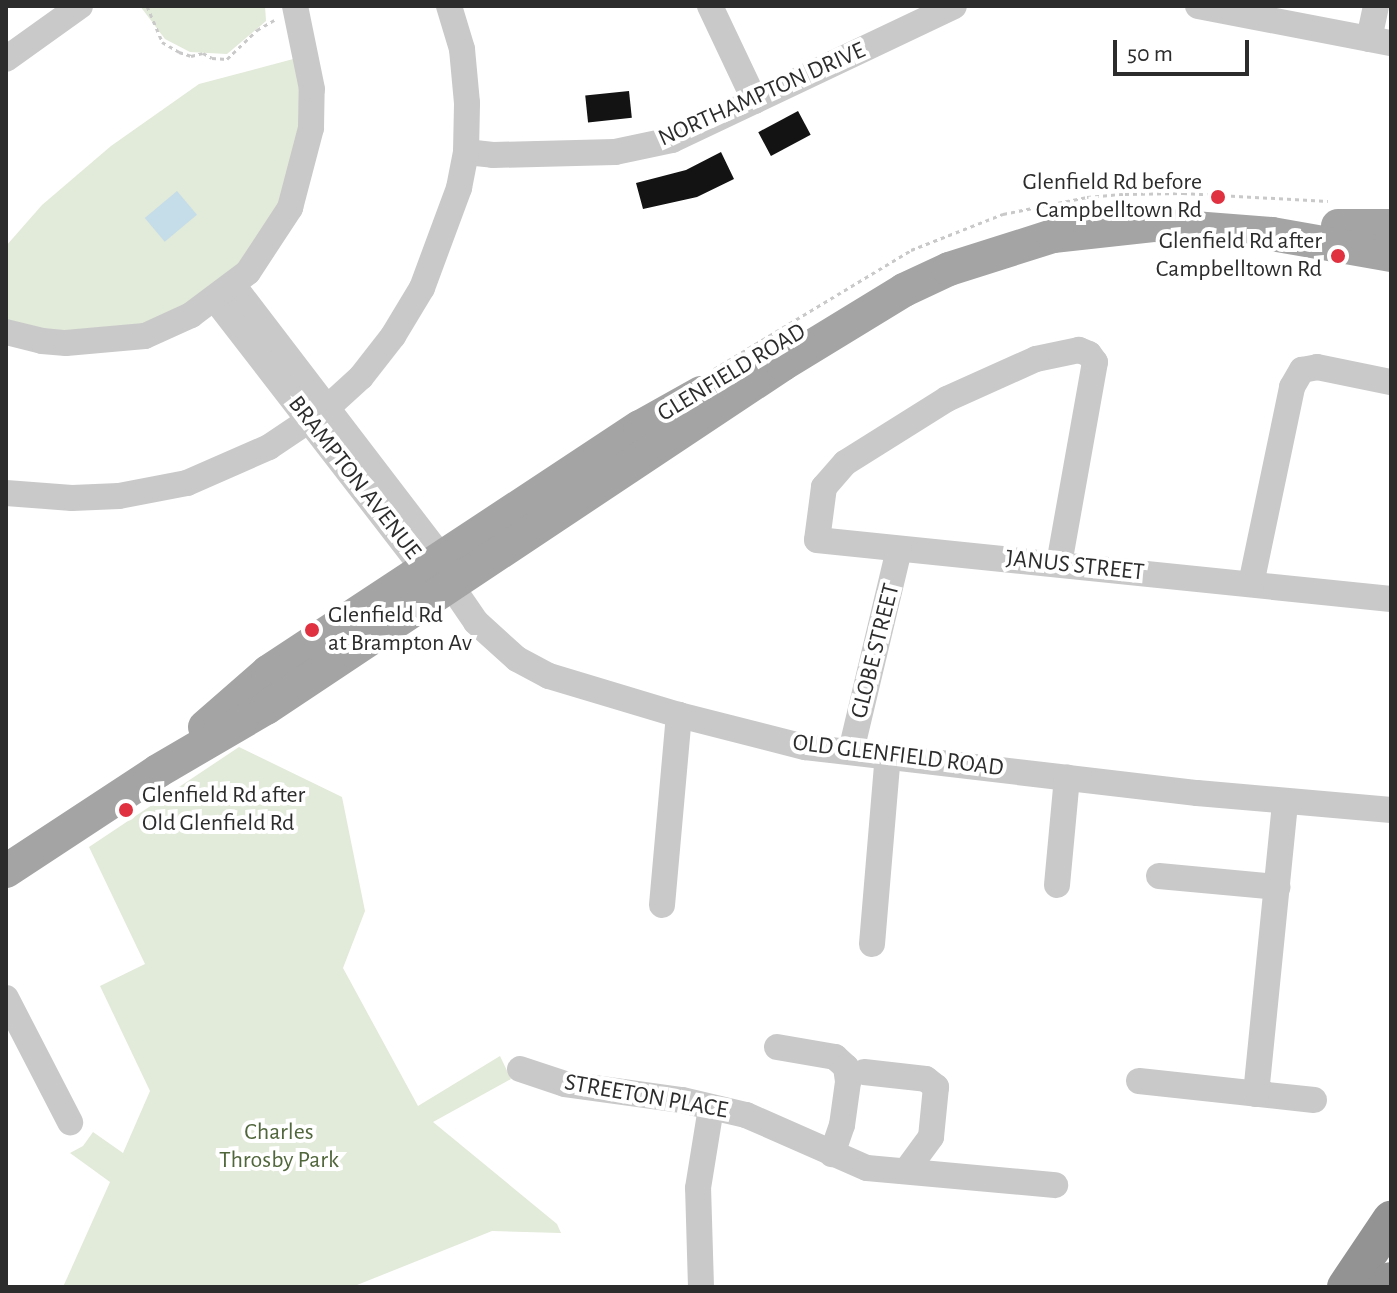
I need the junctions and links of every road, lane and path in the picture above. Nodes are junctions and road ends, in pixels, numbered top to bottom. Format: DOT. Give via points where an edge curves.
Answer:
graph roads {
  1 [pos="80,6"];
  2 [pos="147,6"];
  3 [pos="273,6"];
  4 [pos="449,6"];
  5 [pos="710,6"];
  6 [pos="954,6"];
  7 [pos="1198,6"];
  8 [pos="1376,6"];
  9 [pos="285,13"];
  10 [pos="276,29"];
  11 [pos="1380,41"];
  12 [pos="6,59"];
  13 [pos="755,101"];
  14 [pos="466,152"];
  15 [pos="1338,226"];
  16 [pos="1391,226"];
  17 [pos="1391,235"];
  18 [pos="1391,255"];
  19 [pos="224,292"];
  20 [pos="6,332"];
  21 [pos="1391,382"];
  22 [pos="318,414"];
  23 [pos="6,493"];
  24 [pos="899,550"];
  25 [pos="1059,564"];
  26 [pos="438,570"];
  27 [pos="1251,584"];
  28 [pos="1391,599"];
  29 [pos="679,715"];
  30 [pos="851,751"];
  31 [pos="888,755"];
  32 [pos="1067,777"];
  33 [pos="1285,801"];
  34 [pos="1391,810"];
  35 [pos="6,871"];
  36 [pos="1159,876"];
  37 [pos="1057,885"];
  38 [pos="1277,887"];
  39 [pos="662,905"];
  40 [pos="872,944"];
  41 [pos="6,998"];
  42 [pos="777,1047"];
  43 [pos="520,1069"];
  44 [pos="864,1072"];
  45 [pos="1139,1081"];
  46 [pos="1256,1094"];
  47 [pos="1314,1100"];
  48 [pos="711,1108"];
  49 [pos="70,1122"];
  50 [pos="832,1154"];
  51 [pos="906,1171"];
  52 [pos="1055,1185"];
  53 [pos="1391,1220"];
  54 [pos="1391,1281"];
  55 [pos="701,1287"];
  56 [pos="1346,1287"];
  57 [pos="1387,1287"];
  1 -- 12 [label="street"];
  2 -- 9 [label="path" via="162,42 191,56 227,59 257,30"];
  3 -- 9 [label="path"];
  4 -- 14 [label="street" via="465,68"];
  5 -- 13 [label="street"];
  6 -- 13 [label="street, NORTHAMPTON DRIVE"];
  7 -- 11 [label="street"];
  8 -- 11 [label="street"];
  9 -- 10 [label="path"];
  9 -- 19 [label="street" via="312,89 306,156 279,229 248,272"];
  13 -- 14 [label="street, NORTHAMPTON DRIVE" via="650,146 615,152"];
  14 -- 22 [label="street" via="448,222 415,300 376,358"];
  15 -- 16 [label="main road"];
  15 -- 17 [label="main road, GLENFIELD ROAD"];
  15 -- 26 [label="main road, GLENFIELD ROAD" via="1182,207 1106,209 1014,226 946,250 865,291 640,427"];
  18 -- 26 [label="main road, GLENFIELD ROAD" via="1272,234 1155,225 1053,236 1006,248 916,284"];
  19 -- 20 [label="street" via="166,328 120,341 42,341"];
  19 -- 22 [label="street, BRAMPTON AVENUE"];
  21 -- 27 [label="street" via="1317,367 1302,370 1292,387"];
  22 -- 23 [label="street" via="253,456 165,489 97,497"];
  22 -- 26 [label="street, BRAMPTON AVENUE"];
  24 -- 25 [label="street, JANUS STREET"];
  24 -- 25 [label="street, JANUS STREET" via="817,540 828,478 947,399 1036,359 1079,350 1095,362"];
  24 -- 30 [label="street, GLOBE STREET"];
  25 -- 27 [label="street, JANUS STREET"];
  26 -- 29 [label="street, OLD GLENFIELD ROAD" via="476,622 517,659 549,676"];
  26 -- 35 [label="main road, GLENFIELD ROAD" via="268,672 158,771"];
  27 -- 28 [label="street, JANUS STREET"];
  29 -- 30 [label="street, OLD GLENFIELD ROAD" via="805,747"];
  29 -- 39 [label="street"];
  30 -- 31 [label="street, OLD GLENFIELD ROAD"];
  31 -- 32 [label="street, OLD GLENFIELD ROAD"];
  31 -- 40 [label="street"];
  32 -- 33 [label="street, OLD GLENFIELD ROAD"];
  32 -- 37 [label="street"];
  33 -- 34 [label="street, OLD GLENFIELD ROAD"];
  33 -- 38 [label="street"];
  36 -- 38 [label="street"];
  38 -- 46 [label="street"];
  41 -- 49 [label="street"];
  42 -- 50 [label="street" via="835,1057 846,1067 842,1125"];
  43 -- 48 [label="street, STREETON PLACE" via="565,1084"];
  44 -- 51 [label="street" via="926,1079 936,1087 931,1137"];
  45 -- 46 [label="street"];
  46 -- 47 [label="street"];
  48 -- 50 [label="street, STREETON PLACE" via="771,1125"];
  48 -- 55 [label="street" via="699,1180"];
  50 -- 51 [label="street, STREETON PLACE" via="867,1168"];
  51 -- 52 [label="street, STREETON PLACE"];
  53 -- 56 [label="highway"];
  54 -- 57 [label="highway"];
}
